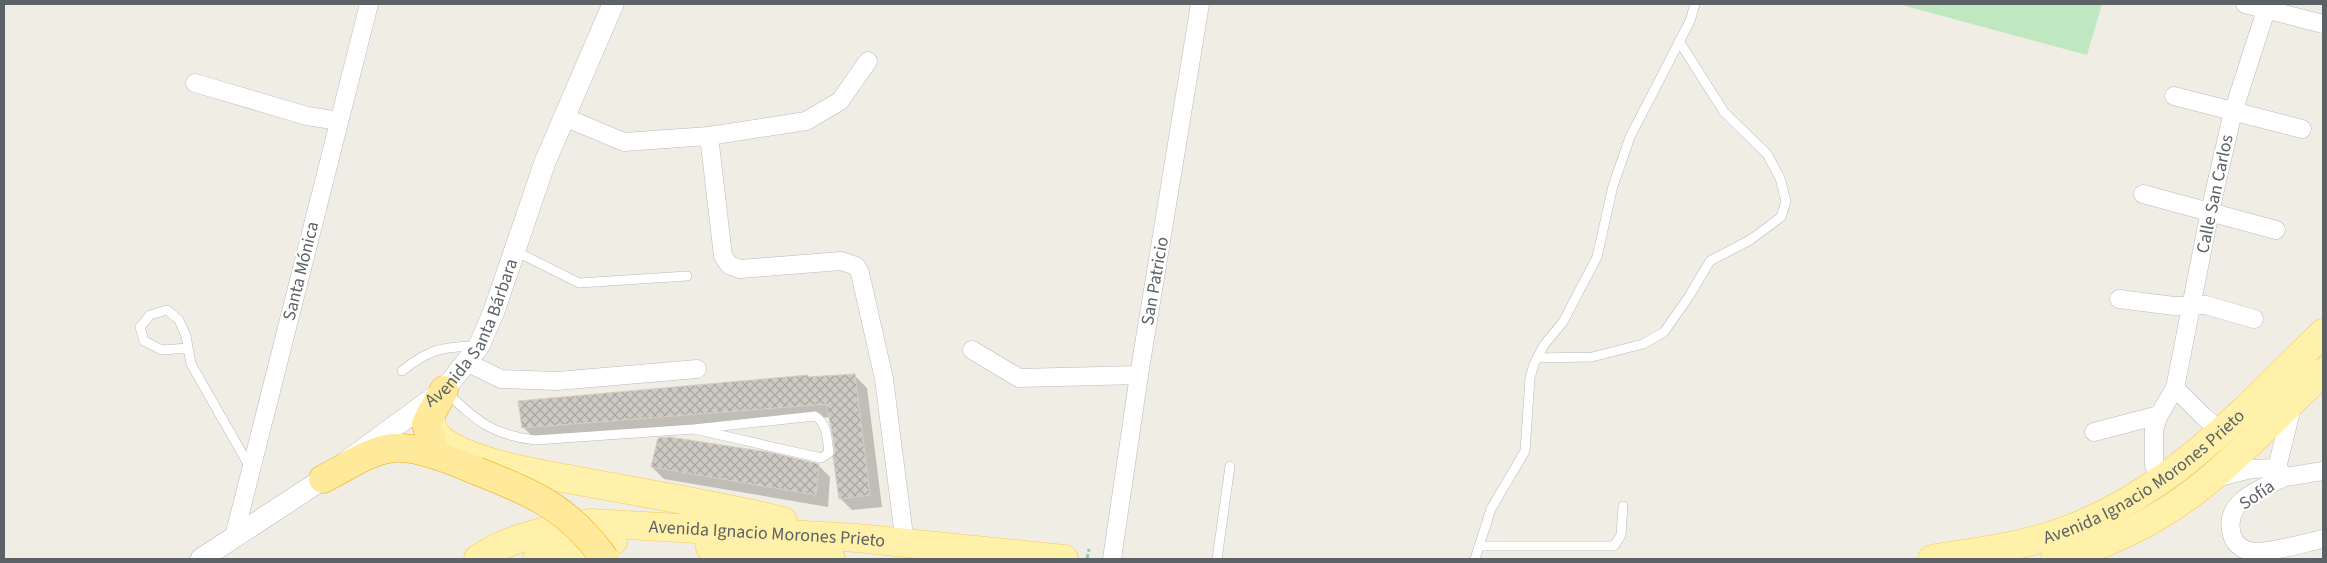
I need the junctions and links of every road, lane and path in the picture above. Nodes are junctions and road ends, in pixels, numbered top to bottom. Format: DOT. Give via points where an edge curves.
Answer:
graph roads {
  1 [pos="368,4"];
  2 [pos="613,4"];
  3 [pos="1200,4"];
  4 [pos="1696,4"];
  5 [pos="2245,4"];
  6 [pos="2267,6"];
  7 [pos="2323,24"];
  8 [pos="1679,41"];
  9 [pos="868,61"];
  10 [pos="196,83"];
  11 [pos="2174,96"];
  12 [pos="2233,112"];
  13 [pos="564,117"];
  14 [pos="339,121"];
  15 [pos="2302,128"];
  16 [pos="709,136"];
  17 [pos="2143,194"];
  18 [pos="2210,211"];
  19 [pos="2276,230"];
  20 [pos="515,250"];
  21 [pos="688,276"];
  22 [pos="2119,299"];
  23 [pos="2192,307"];
  24 [pos="2254,319"];
  25 [pos="2323,334"];
  26 [pos="188,348"];
  27 [pos="972,350"];
  28 [pos="472,354"];
  29 [pos="1537,358"];
  30 [pos="697,369"];
  31 [pos="402,371"];
  32 [pos="2323,372"];
  33 [pos="1139,375"];
  34 [pos="2175,388"];
  35 [pos="2294,399"];
  36 [pos="438,401"];
  37 [pos="2159,415"];
  38 [pos="694,430"];
  39 [pos="2094,432"];
  40 [pos="2222,432"];
  41 [pos="436,455"];
  42 [pos="1230,466"];
  43 [pos="251,469"];
  44 [pos="2323,471"];
  45 [pos="2281,472"];
  46 [pos="322,478"];
  47 [pos="2209,480"];
  48 [pos="2160,482"];
  49 [pos="1623,506"];
  50 [pos="234,537"];
  51 [pos="857,538"];
  52 [pos="2323,539"];
  53 [pos="905,544"];
  54 [pos="1479,546"];
  55 [pos="1089,549"];
  56 [pos="485,554"];
  57 [pos="201,559"];
  58 [pos="455,559"];
  59 [pos="537,559"];
  60 [pos="605,559"];
  61 [pos="831,559"];
  62 [pos="1064,559"];
  63 [pos="1087,559"];
  64 [pos="1112,559"];
  65 [pos="1217,559"];
  66 [pos="1476,559"];
  67 [pos="1932,559"];
  68 [pos="2055,559"];
  1 -- 14 [label="street, Santa Mónica"];
  2 -- 13 [label="street, Avenida Santa Bárbara"];
  3 -- 33 [label="street, San Patricio"];
  4 -- 8 [label="lane"];
  5 -- 6 [label="street"];
  6 -- 7 [label="street"];
  6 -- 12 [label="street, Calle San Carlos"];
  8 -- 29 [label="lane" via="1630,137 1612,186 1597,257 1563,322"];
  8 -- 29 [label="lane" via="1724,112 1767,154 1780,178 1786,201 1781,217 1750,240 1710,261 1664,332 1643,344 1592,357"];
  9 -- 16 [label="street" via="840,101 806,121"];
  10 -- 14 [label="street" via="307,116"];
  11 -- 12 [label="street"];
  12 -- 15 [label="street"];
  12 -- 18 [label="street, Calle San Carlos"];
  13 -- 16 [label="street" via="624,142"];
  13 -- 20 [label="street, Avenida Santa Bárbara"];
  14 -- 43 [label="street, Santa Mónica"];
  16 -- 53 [label="street" via="724,256 729,264 740,268 841,261 856,266 860,273 884,379"];
  17 -- 18 [label="street"];
  18 -- 19 [label="street"];
  18 -- 23 [label="street, Calle San Carlos"];
  20 -- 21 [label="lane" via="578,283"];
  20 -- 28 [label="street, Avenida Santa Bárbara" via="488,329"];
  22 -- 23 [label="street"];
  23 -- 24 [label="street" via="2206,305"];
  23 -- 34 [label="street, Calle San Carlos"];
  25 -- 40 [label="main road, Avenida Ignacio Morones Prieto"];
  26 -- 26 [label="lane" via="179,320 167,310 150,314 140,327 144,341 162,350"];
  26 -- 43 [label="lane" via="191,364"];
  27 -- 33 [label="street" via="1019,378"];
  28 -- 30 [label="street" via="501,379 557,381"];
  28 -- 31 [label="lane" via="447,347 425,354"];
  28 -- 36 [label="street, Avenida Santa Bárbara"];
  29 -- 54 [label="lane" via="1530,378 1525,451 1491,509"];
  32 -- 35 [label="main road, Avenida Ignacio Morones Prieto"];
  33 -- 64 [label="street, San Patricio"];
  34 -- 37 [label="street, Calle San Carlos"];
  34 -- 40 [label="street"];
  35 -- 45 [label="street"];
  35 -- 47 [label="main road, Avenida Ignacio Morones Prieto"];
  36 -- 38 [label="lane" via="512,437 535,440"];
  36 -- 41 [label="highway" via="426,428"];
  36 -- 46 [label="street, Avenida Santa Bárbara"];
  36 -- 51 [label="main road" via="431,423 434,432 444,442 514,468 744,511"];
  37 -- 39 [label="street"];
  37 -- 48 [label="street, Calle San Carlos" via="2153,446"];
  38 -- 38 [label="lane" via="821,458 828,453 826,429 815,416"];
  40 -- 48 [label="main road, Avenida Ignacio Morones Prieto"];
  41 -- 46 [label="highway" via="396,448 386,450"];
  41 -- 60 [label="highway, bridge" via="535,494 589,536"];
  42 -- 65 [label="lane"];
  43 -- 50 [label="street, Santa Mónica"];
  44 -- 45 [label="street"];
  45 -- 47 [label="street" via="2251,469"];
  45 -- 52 [label="street, Sofía" via="2236,506 2230,527 2234,541 2242,549 2256,552"];
  46 -- 50 [label="street, Avenida Santa Bárbara"];
  47 -- 68 [label="main road, Avenida Ignacio Morones Prieto" via="2161,514 2114,538"];
  48 -- 67 [label="main road, Avenida Ignacio Morones Prieto" via="2114,510 2058,534"];
  49 -- 54 [label="lane" via="1621,535 1614,546"];
  50 -- 57 [label="street, Avenida Santa Bárbara"];
  51 -- 53 [label="main road, Avenida Ignacio Morones Prieto"];
  51 -- 56 [label="main road, Avenida Ignacio Morones Prieto" via="591,523 556,528"];
  53 -- 62 [label="main road, Avenida Ignacio Morones Prieto"];
  54 -- 66 [label="lane"];
  55 -- 63 [label="path"];
  56 -- 58 [label="main road, Avenida Ignacio Morones Prieto"];
  59 -- 61 [label="main road, Avenida Ignacio Morones Prieto" via="576,546 611,541"];
}
